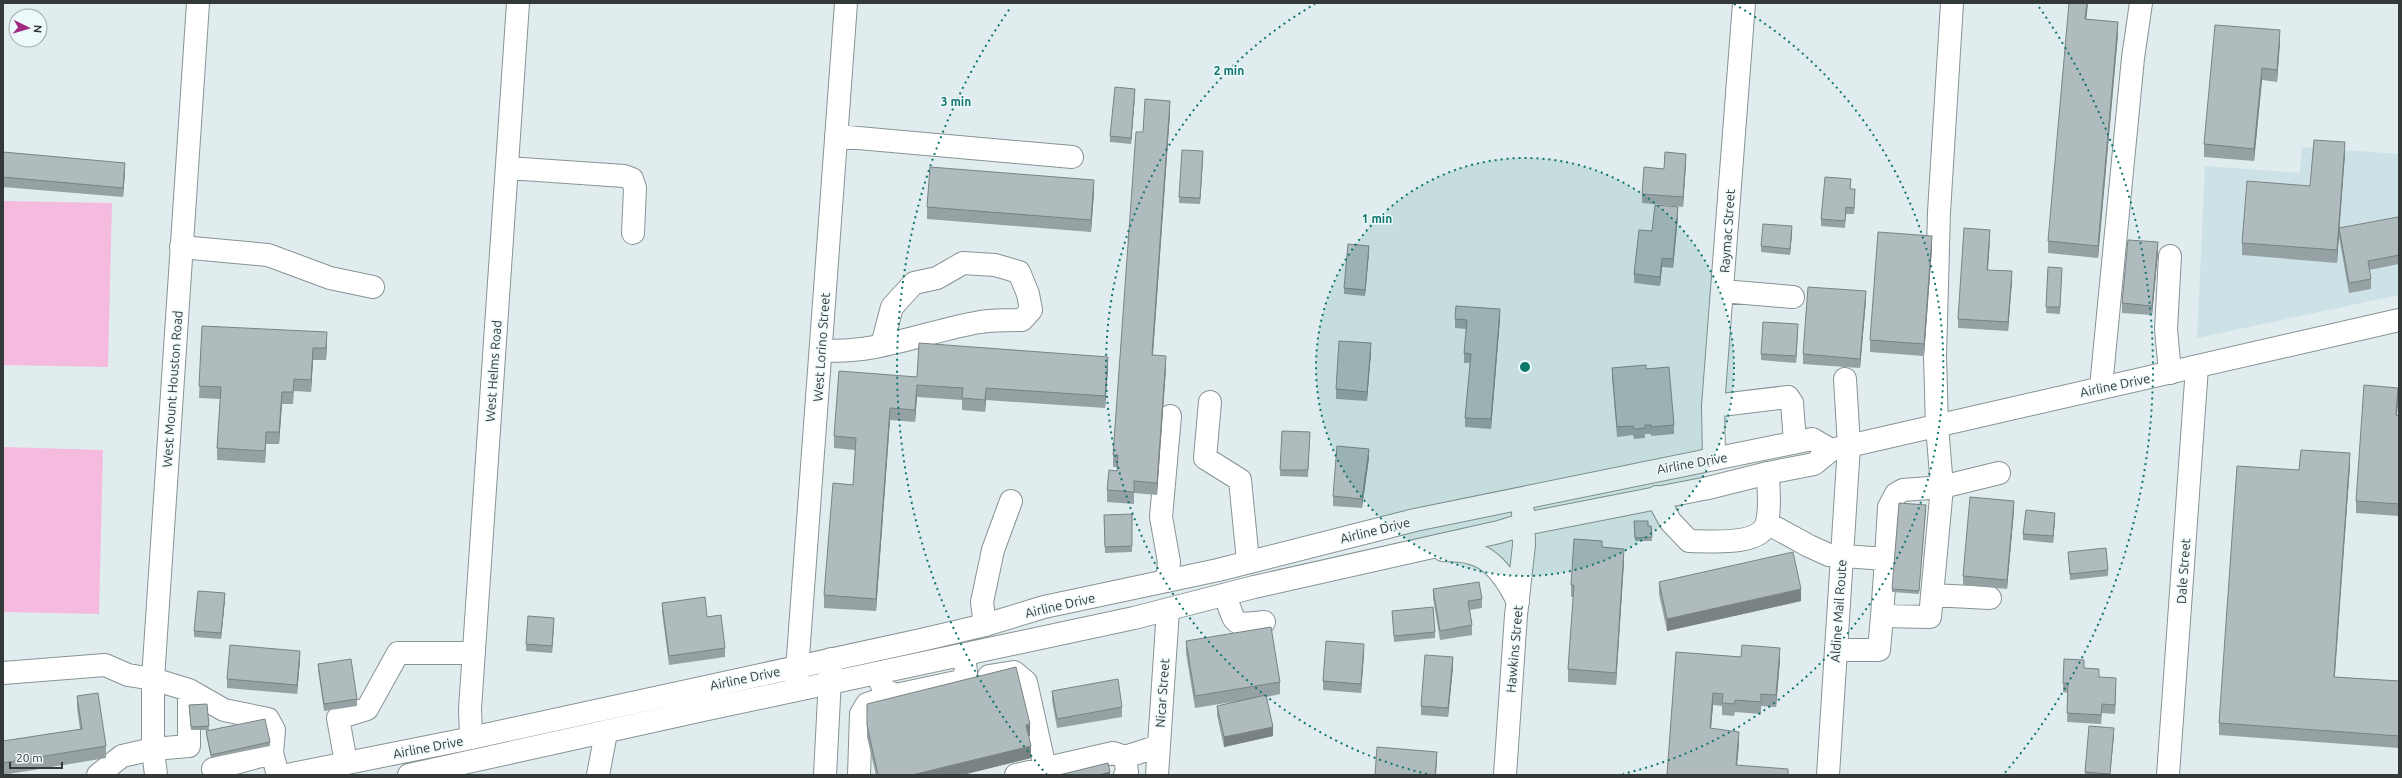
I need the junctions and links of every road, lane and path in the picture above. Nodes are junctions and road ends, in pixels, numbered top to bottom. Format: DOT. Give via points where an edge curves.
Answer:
graph roads {
  1 [pos="198,3"];
  2 [pos="518,3"];
  3 [pos="846,3"];
  4 [pos="1744,3"];
  5 [pos="1952,3"];
  6 [pos="2141,3"];
  7 [pos="836,136"];
  8 [pos="1072,157"];
  9 [pos="507,168"];
  10 [pos="633,233"];
  11 [pos="181,247"];
  12 [pos="2170,256"];
  13 [pos="373,287"];
  14 [pos="1722,291"];
  15 [pos="1793,297"];
  16 [pos="2399,320"];
  17 [pos="882,345"];
  18 [pos="821,350"];
  19 [pos="2197,367"];
  20 [pos="2170,373"];
  21 [pos="1845,379"];
  22 [pos="2101,387"];
  23 [pos="1210,402"];
  24 [pos="1713,406"];
  25 [pos="1170,416"];
  26 [pos="1937,426"];
  27 [pos="1795,442"];
  28 [pos="1840,448"];
  29 [pos="1714,459"];
  30 [pos="1768,472"];
  31 [pos="1999,473"];
  32 [pos="1942,487"];
  33 [pos="1657,497"];
  34 [pos="1521,499"];
  35 [pos="1011,501"];
  36 [pos="1767,523"];
  37 [pos="1525,524"];
  38 [pos="1897,525"];
  39 [pos="1925,527"];
  40 [pos="1421,548"];
  41 [pos="1929,551"];
  42 [pos="1842,557"];
  43 [pos="1890,558"];
  44 [pos="1248,561"];
  45 [pos="1167,581"];
  46 [pos="1926,587"];
  47 [pos="1225,595"];
  48 [pos="1990,598"];
  49 [pos="1518,602"];
  50 [pos="1168,610"];
  51 [pos="1882,616"];
  52 [pos="1264,622"];
  53 [pos="984,625"];
  54 [pos="1836,650"];
  55 [pos="474,653"];
  56 [pos="964,655"];
  57 [pos="832,659"];
  58 [pos="798,667"];
  59 [pos="3,673"];
  60 [pos="877,674"];
  61 [pos="153,679"];
  62 [pos="961,681"];
  63 [pos="832,683"];
  64 [pos="189,690"];
  65 [pos="796,691"];
  66 [pos="896,695"];
  67 [pos="606,733"];
  68 [pos="471,738"];
  69 [pos="189,746"];
  70 [pos="1159,746"];
  71 [pos="153,749"];
  72 [pos="272,753"];
  73 [pos="346,763"];
  74 [pos="1125,766"];
  75 [pos="1045,768"];
  76 [pos="214,772"];
  77 [pos="98,775"];
  78 [pos="156,775"];
  79 [pos="278,775"];
  80 [pos="287,775"];
  81 [pos="409,775"];
  82 [pos="598,775"];
  83 [pos="825,775"];
  84 [pos="858,775"];
  85 [pos="1016,775"];
  86 [pos="1157,775"];
  87 [pos="1505,775"];
  88 [pos="1828,775"];
  89 [pos="2168,775"];
  1 -- 11 [label="main road, West Mount Houston Road"];
  2 -- 9 [label="main road, West Helms Road"];
  3 -- 7 [label="main road, West Lorino Street"];
  4 -- 14 [label="main road, Raymac Street"];
  5 -- 26 [label="main road" via="1939,228 1935,356"];
  6 -- 22 [label="main road" via="2133,58"];
  7 -- 8 [label="main road"];
  7 -- 18 [label="main road, West Lorino Street"];
  9 -- 10 [label="main road" via="624,176 632,180 636,188"];
  9 -- 55 [label="main road, West Helms Road"];
  11 -- 13 [label="main road" via="268,255 330,278"];
  11 -- 61 [label="main road, West Mount Houston Road"];
  12 -- 20 [label="main road" via="2166,329"];
  14 -- 15 [label="main road"];
  14 -- 24 [label="main road, Raymac Street"];
  16 -- 19 [label="main road, Airline Drive"];
  17 -- 17 [label="main road" via="979,322 1022,320 1031,310 1019,272 995,265 963,264 937,278 914,283 892,307"];
  17 -- 18 [label="main road" via="844,352"];
  18 -- 58 [label="main road, West Lorino Street"];
  19 -- 20 [label="main road, Airline Drive"];
  19 -- 89 [label="main road, Dale Street"];
  20 -- 22 [label="main road, Airline Drive"];
  21 -- 28 [label="main road, Aldine Mail Route"];
  22 -- 26 [label="main road, Airline Drive"];
  23 -- 44 [label="main road" via="1205,458 1240,480"];
  24 -- 27 [label="main road" via="1788,397 1792,402"];
  24 -- 29 [label="main road, Raymac Street"];
  25 -- 45 [label="main road" via="1161,518 1169,562"];
  26 -- 28 [label="main road, Airline Drive"];
  26 -- 32 [label="main road"];
  27 -- 28 [label="main road, Airline Drive" via="1812,439"];
  27 -- 29 [label="main road, Airline Drive"];
  28 -- 30 [label="main road, Airline Drive" via="1814,464"];
  28 -- 42 [label="main road, Aldine Mail Route"];
  29 -- 34 [label="main road, Airline Drive"];
  30 -- 33 [label="main road, Airline Drive" via="1708,488"];
  30 -- 36 [label="main road"];
  31 -- 32 [label="main road"];
  32 -- 41 [label="main road"];
  32 -- 43 [label="main road" via="1902,490 1896,494 1889,507"];
  33 -- 36 [label="main road" via="1670,521 1689,541 1742,540 1757,536"];
  33 -- 37 [label="main road, Airline Drive"];
  34 -- 37 [label="main road, Hawkins Street"];
  34 -- 44 [label="main road, Airline Drive" via="1415,520"];
  35 -- 53 [label="main road" via="993,550 982,602"];
  36 -- 42 [label="main road" via="1809,546"];
  37 -- 40 [label="main road, Airline Drive"];
  37 -- 49 [label="main road, Hawkins Street"];
  38 -- 43 [label="main road"];
  39 -- 41 [label="main road"];
  40 -- 47 [label="main road, Airline Drive"];
  40 -- 49 [label="main road" via="1472,553 1494,566 1510,586"];
  41 -- 46 [label="main road"];
  42 -- 43 [label="main road"];
  42 -- 54 [label="main road, Aldine Mail Route"];
  43 -- 51 [label="main road"];
  44 -- 45 [label="main road, Airline Drive"];
  45 -- 53 [label="main road, Airline Drive" via="1044,608"];
  46 -- 48 [label="main road"];
  46 -- 51 [label="main road" via="1930,617"];
  47 -- 50 [label="main road, Airline Drive"];
  47 -- 52 [label="main road" via="1236,622 1242,625"];
  49 -- 87 [label="main road, Hawkins Street"];
  50 -- 56 [label="main road, Airline Drive"];
  50 -- 70 [label="main road, Nicar Street"];
  51 -- 54 [label="main road" via="1879,650"];
  53 -- 57 [label="main road, Airline Drive"];
  54 -- 88 [label="main road, Aldine Mail Route"];
  55 -- 68 [label="main road, West Helms Road" via="470,709"];
  55 -- 73 [label="main road" via="398,653 367,709 338,718"];
  56 -- 60 [label="main road, Airline Drive"];
  56 -- 62 [label="main road" via="966,672"];
  57 -- 58 [label="main road, Airline Drive"];
  57 -- 63 [label="main road"];
  58 -- 65 [label="main road, West Lorino Street"];
  58 -- 68 [label="main road, Airline Drive"];
  59 -- 61 [label="main road" via="105,665 128,675"];
  60 -- 63 [label="main road, Airline Drive"];
  60 -- 66 [label="main road" via="884,690"];
  61 -- 64 [label="main road"];
  61 -- 71 [label="main road, West Mount Houston Road"];
  62 -- 66 [label="main road"];
  62 -- 75 [label="main road" via="1014,672 1026,682"];
  63 -- 65 [label="main road, Airline Drive"];
  63 -- 83 [label="main road"];
  64 -- 69 [label="main road"];
  64 -- 72 [label="main road" via="224,710 268,719 274,730"];
  65 -- 67 [label="main road, Airline Drive"];
  66 -- 84 [label="main road" via="867,704 861,714"];
  67 -- 81 [label="main road, Airline Drive"];
  67 -- 82 [label="main road"];
  68 -- 73 [label="main road, Airline Drive"];
  69 -- 71 [label="main road"];
  69 -- 76 [label="main road"];
  70 -- 74 [label="main road"];
  70 -- 86 [label="main road, Nicar Street"];
  71 -- 77 [label="main road" via="122,756"];
  71 -- 78 [label="main road, West Mount Houston Road"];
  72 -- 76 [label="main road"];
  72 -- 79 [label="main road"];
  73 -- 80 [label="main road, Airline Drive"];
  74 -- 75 [label="main road" via="1113,753"];
  75 -- 85 [label="main road"];
}
